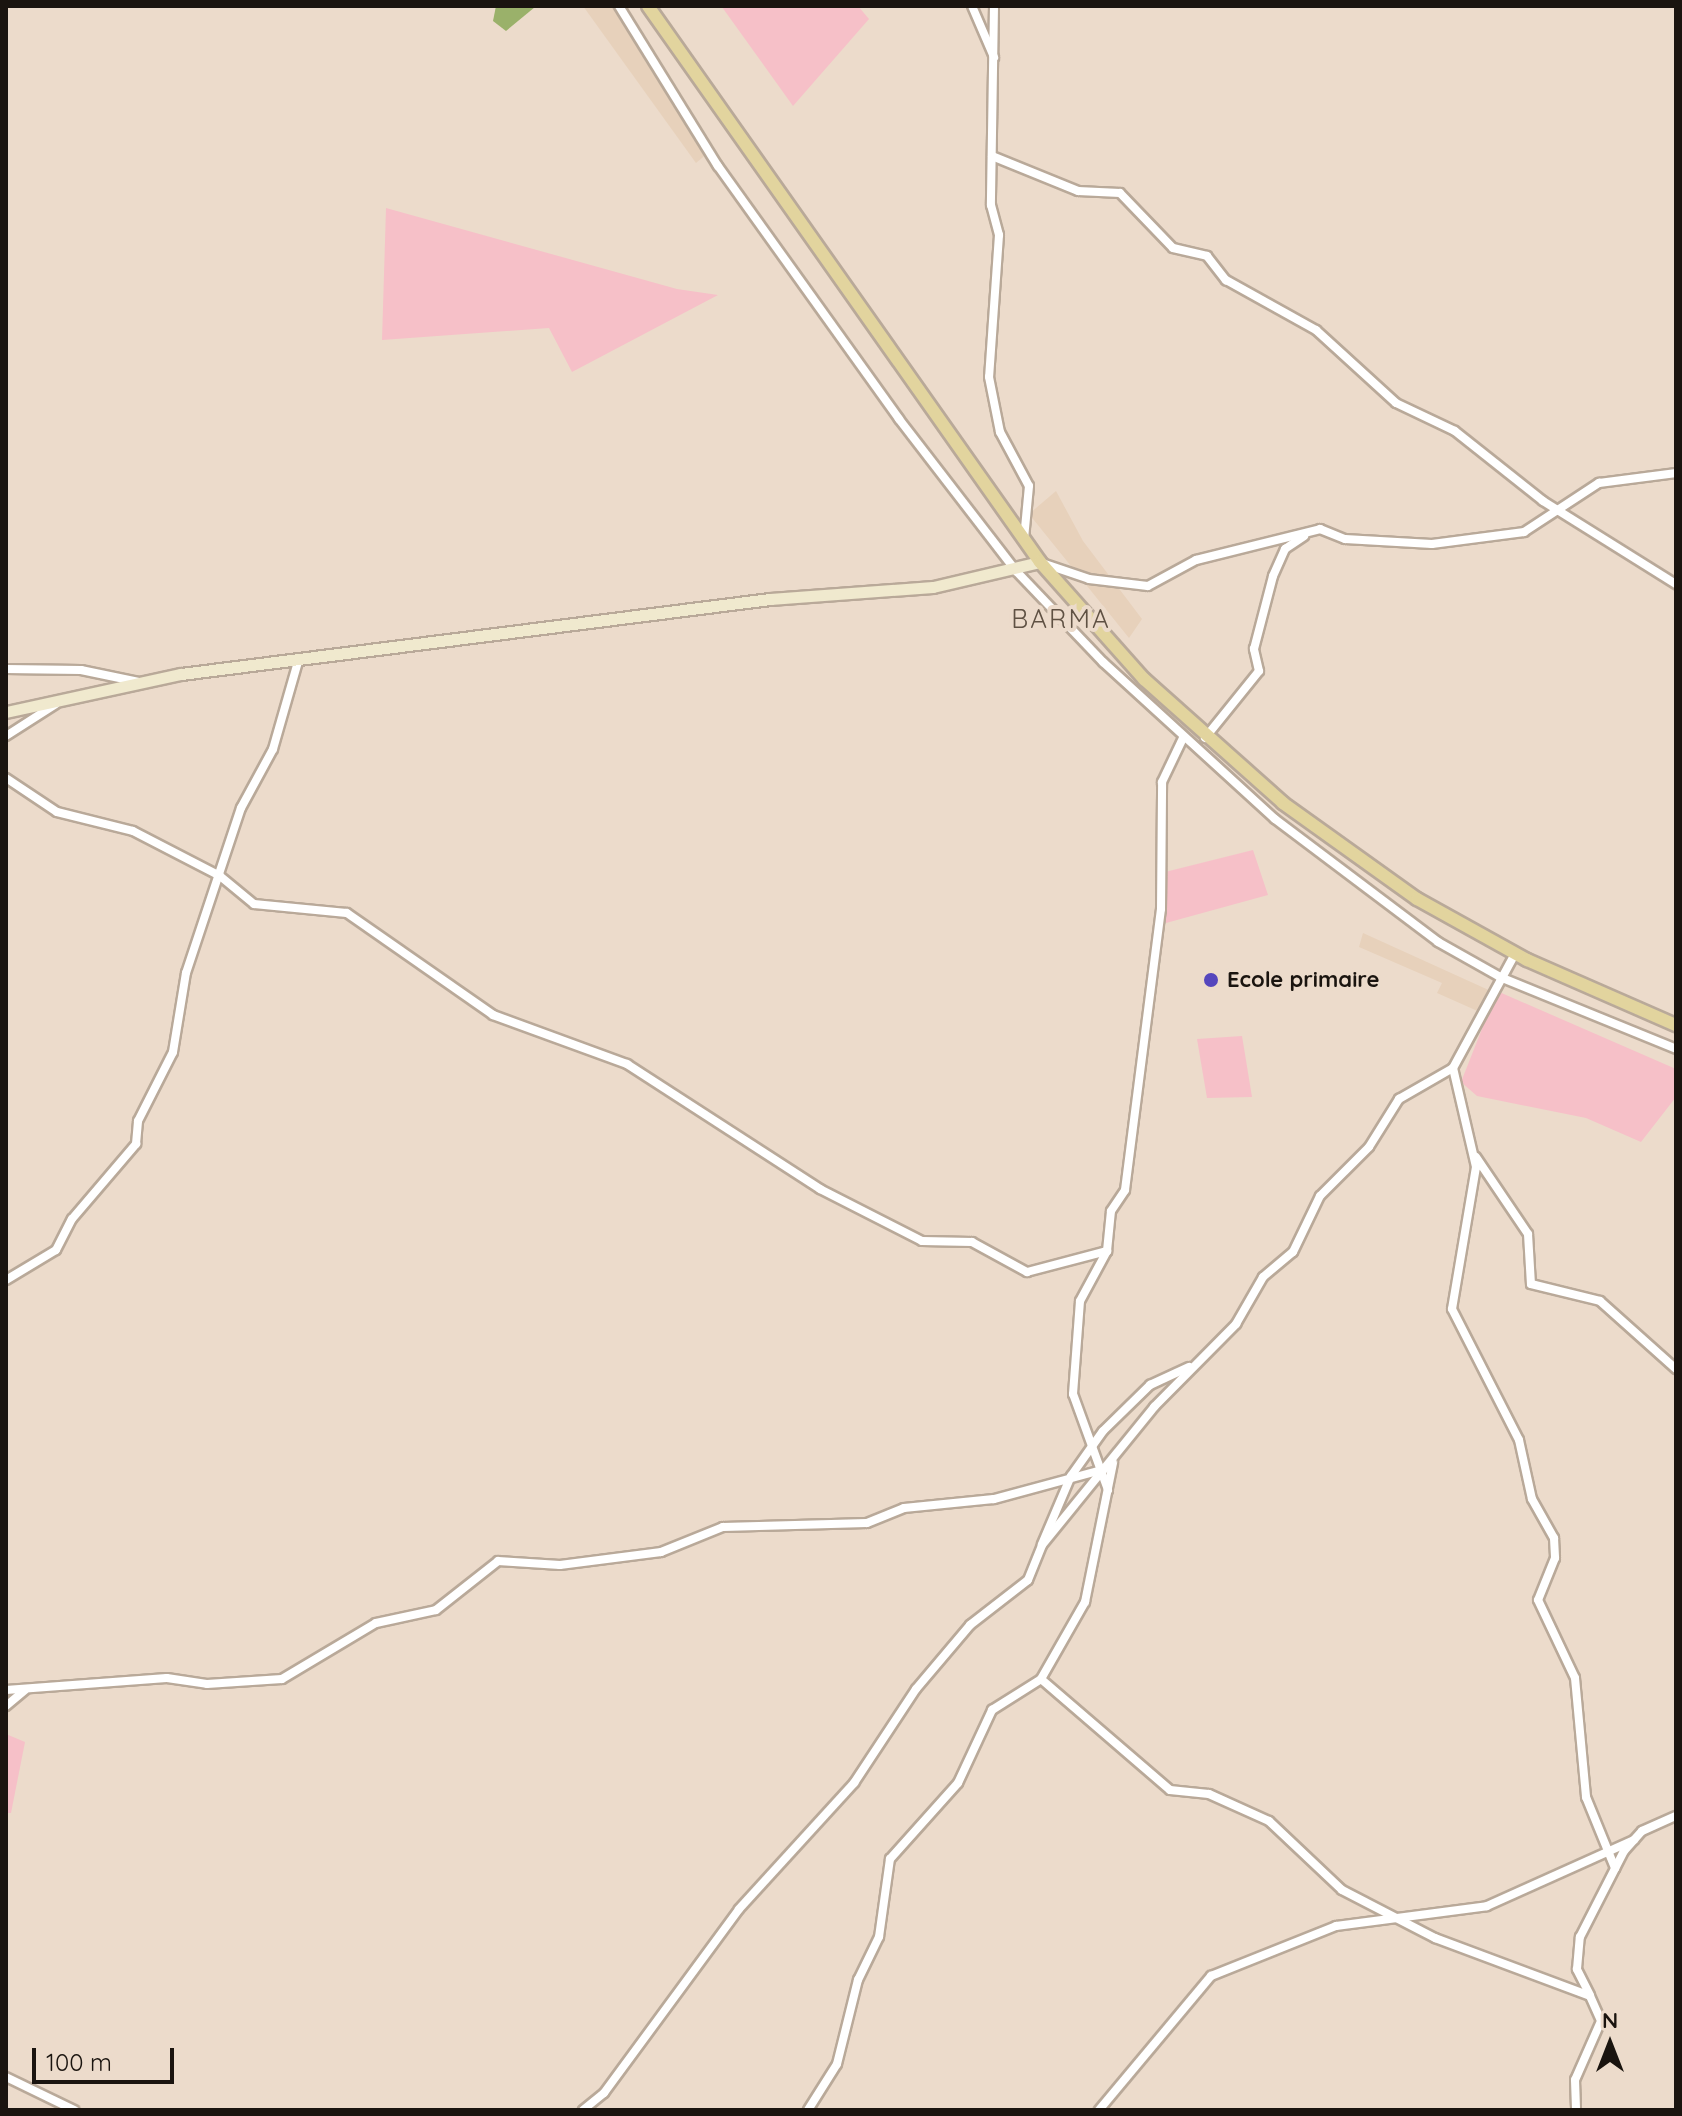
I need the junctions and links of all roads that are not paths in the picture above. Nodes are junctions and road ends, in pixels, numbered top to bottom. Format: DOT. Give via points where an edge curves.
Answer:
graph roads {
  1 [pos="619,6"];
  2 [pos="648,6"];
  3 [pos="972,6"];
  4 [pos="994,6"];
  5 [pos="997,64"];
  6 [pos="992,156"];
  7 [pos="1676,473"];
  8 [pos="1557,511"];
  9 [pos="1307,533"];
  10 [pos="1024,539"];
  11 [pos="1040,562"];
  12 [pos="1016,571"];
  13 [pos="1676,584"];
  14 [pos="298,662"];
  15 [pos="6,669"];
  16 [pos="139,682"];
  17 [pos="63,700"];
  18 [pos="6,712"];
  19 [pos="6,736"];
  20 [pos="1183,738"];
  21 [pos="1205,738"];
  22 [pos="6,778"];
  23 [pos="220,876"];
  24 [pos="1515,954"];
  25 [pos="1500,977"];
  26 [pos="1676,1025"];
  27 [pos="1676,1049"];
  28 [pos="1453,1068"];
  29 [pos="1474,1154"];
  30 [pos="1107,1251"];
  31 [pos="6,1280"];
  32 [pos="1195,1364"];
  33 [pos="1676,1369"];
  34 [pos="1090,1451"];
  35 [pos="1114,1458"];
  36 [pos="1102,1471"];
  37 [pos="1071,1476"];
  38 [pos="1108,1490"];
  39 [pos="1042,1545"];
  40 [pos="1041,1679"];
  41 [pos="6,1690"];
  42 [pos="25,1690"];
  43 [pos="6,1706"];
  44 [pos="1676,1816"];
  45 [pos="1634,1840"];
  46 [pos="1610,1849"];
  47 [pos="1615,1868"];
  48 [pos="1397,1919"];
  49 [pos="1590,1996"];
  50 [pos="6,2077"];
  51 [pos="74,2110"];
  52 [pos="583,2110"];
  53 [pos="808,2110"];
  54 [pos="1099,2110"];
  55 [pos="1576,2110"];
  1 -- 12 [label="street" via="718,166 849,352"];
  2 -- 10 [label="main road"];
  3 -- 5 [label="street"];
  4 -- 5 [label="street"];
  5 -- 6 [label="street"];
  6 -- 8 [label="street" via="1078,191 1120,193 1173,248 1207,256 1226,280 1316,330 1396,403 1455,431"];
  6 -- 10 [label="street" via="999,235 989,377 1000,432 1029,486"];
  7 -- 8 [label="street" via="1599,483"];
  8 -- 9 [label="street" via="1524,532 1432,544"];
  8 -- 13 [label="street"];
  9 -- 11 [label="street" via="1196,560 1148,586 1089,579"];
  9 -- 21 [label="street" via="1285,549 1273,576 1254,649 1259,671"];
  10 -- 11 [label="main road"];
  11 -- 12 [label="street"];
  11 -- 21 [label="main road"];
  12 -- 14 [label="street"];
  12 -- 20 [label="street"];
  14 -- 16 [label="street"];
  14 -- 23 [label="street" via="273,749 241,808"];
  15 -- 16 [label="street" via="81,670"];
  16 -- 17 [label="street"];
  17 -- 18 [label="street"];
  17 -- 19 [label="street"];
  20 -- 25 [label="street" via="1368,893"];
  20 -- 30 [label="street" via="1162,782 1152,1008 1138,1056 1138,1118 1125,1190 1111,1211"];
  21 -- 24 [label="main road" via="1323,835"];
  22 -- 23 [label="street" via="43,806 133,831"];
  23 -- 30 [label="street" via="254,904 347,913 493,1015 627,1064 820,1189 922,1241 972,1242 1027,1272"];
  23 -- 31 [label="street" via="186,973 173,1052 138,1121 131,1154 104,1177 56,1250"];
  24 -- 25 [label="street"];
  24 -- 26 [label="main road"];
  25 -- 27 [label="street"];
  25 -- 28 [label="street"];
  28 -- 29 [label="street"];
  28 -- 32 [label="street" via="1399,1099 1369,1147 1320,1196 1293,1252 1263,1277 1236,1324"];
  29 -- 33 [label="street" via="1528,1234 1531,1284 1600,1301"];
  29 -- 46 [label="street" via="1471,1224 1452,1309 1519,1440 1532,1499 1554,1538 1555,1558 1538,1600 1575,1678 1586,1797"];
  30 -- 34 [label="street" via="1080,1301 1073,1394"];
  32 -- 34 [label="street" via="1150,1385"];
  32 -- 35 [label="street"];
  34 -- 36 [label="street"];
  34 -- 37 [label="street"];
  35 -- 36 [label="street"];
  35 -- 38 [label="street"];
  36 -- 37 [label="street"];
  36 -- 38 [label="street"];
  36 -- 39 [label="street"];
  37 -- 39 [label="street"];
  37 -- 42 [label="street" via="994,1499 904,1508 867,1523 723,1527 661,1552 560,1565 498,1561 436,1610 376,1623 282,1679 63,1682"];
  38 -- 40 [label="street" via="1085,1602"];
  39 -- 52 [label="street" via="1028,1580 970,1625 916,1689 854,1783 739,1909 604,2093"];
  40 -- 48 [label="street" via="1170,1790 1209,1794 1269,1821 1342,1890"];
  40 -- 53 [label="street" via="992,1710 958,1783 890,1859 879,1937 858,1980 837,2064"];
  41 -- 42 [label="street"];
  42 -- 43 [label="street"];
  44 -- 45 [label="street"];
  45 -- 46 [label="street"];
  45 -- 47 [label="street"];
  46 -- 47 [label="street"];
  46 -- 48 [label="street" via="1487,1906"];
  47 -- 49 [label="street" via="1576,1952"];
  48 -- 49 [label="street"];
  48 -- 54 [label="street" via="1336,1926 1211,1976"];
  49 -- 55 [label="street" via="1601,2021 1575,2080"];
  50 -- 51 [label="street"];
}
